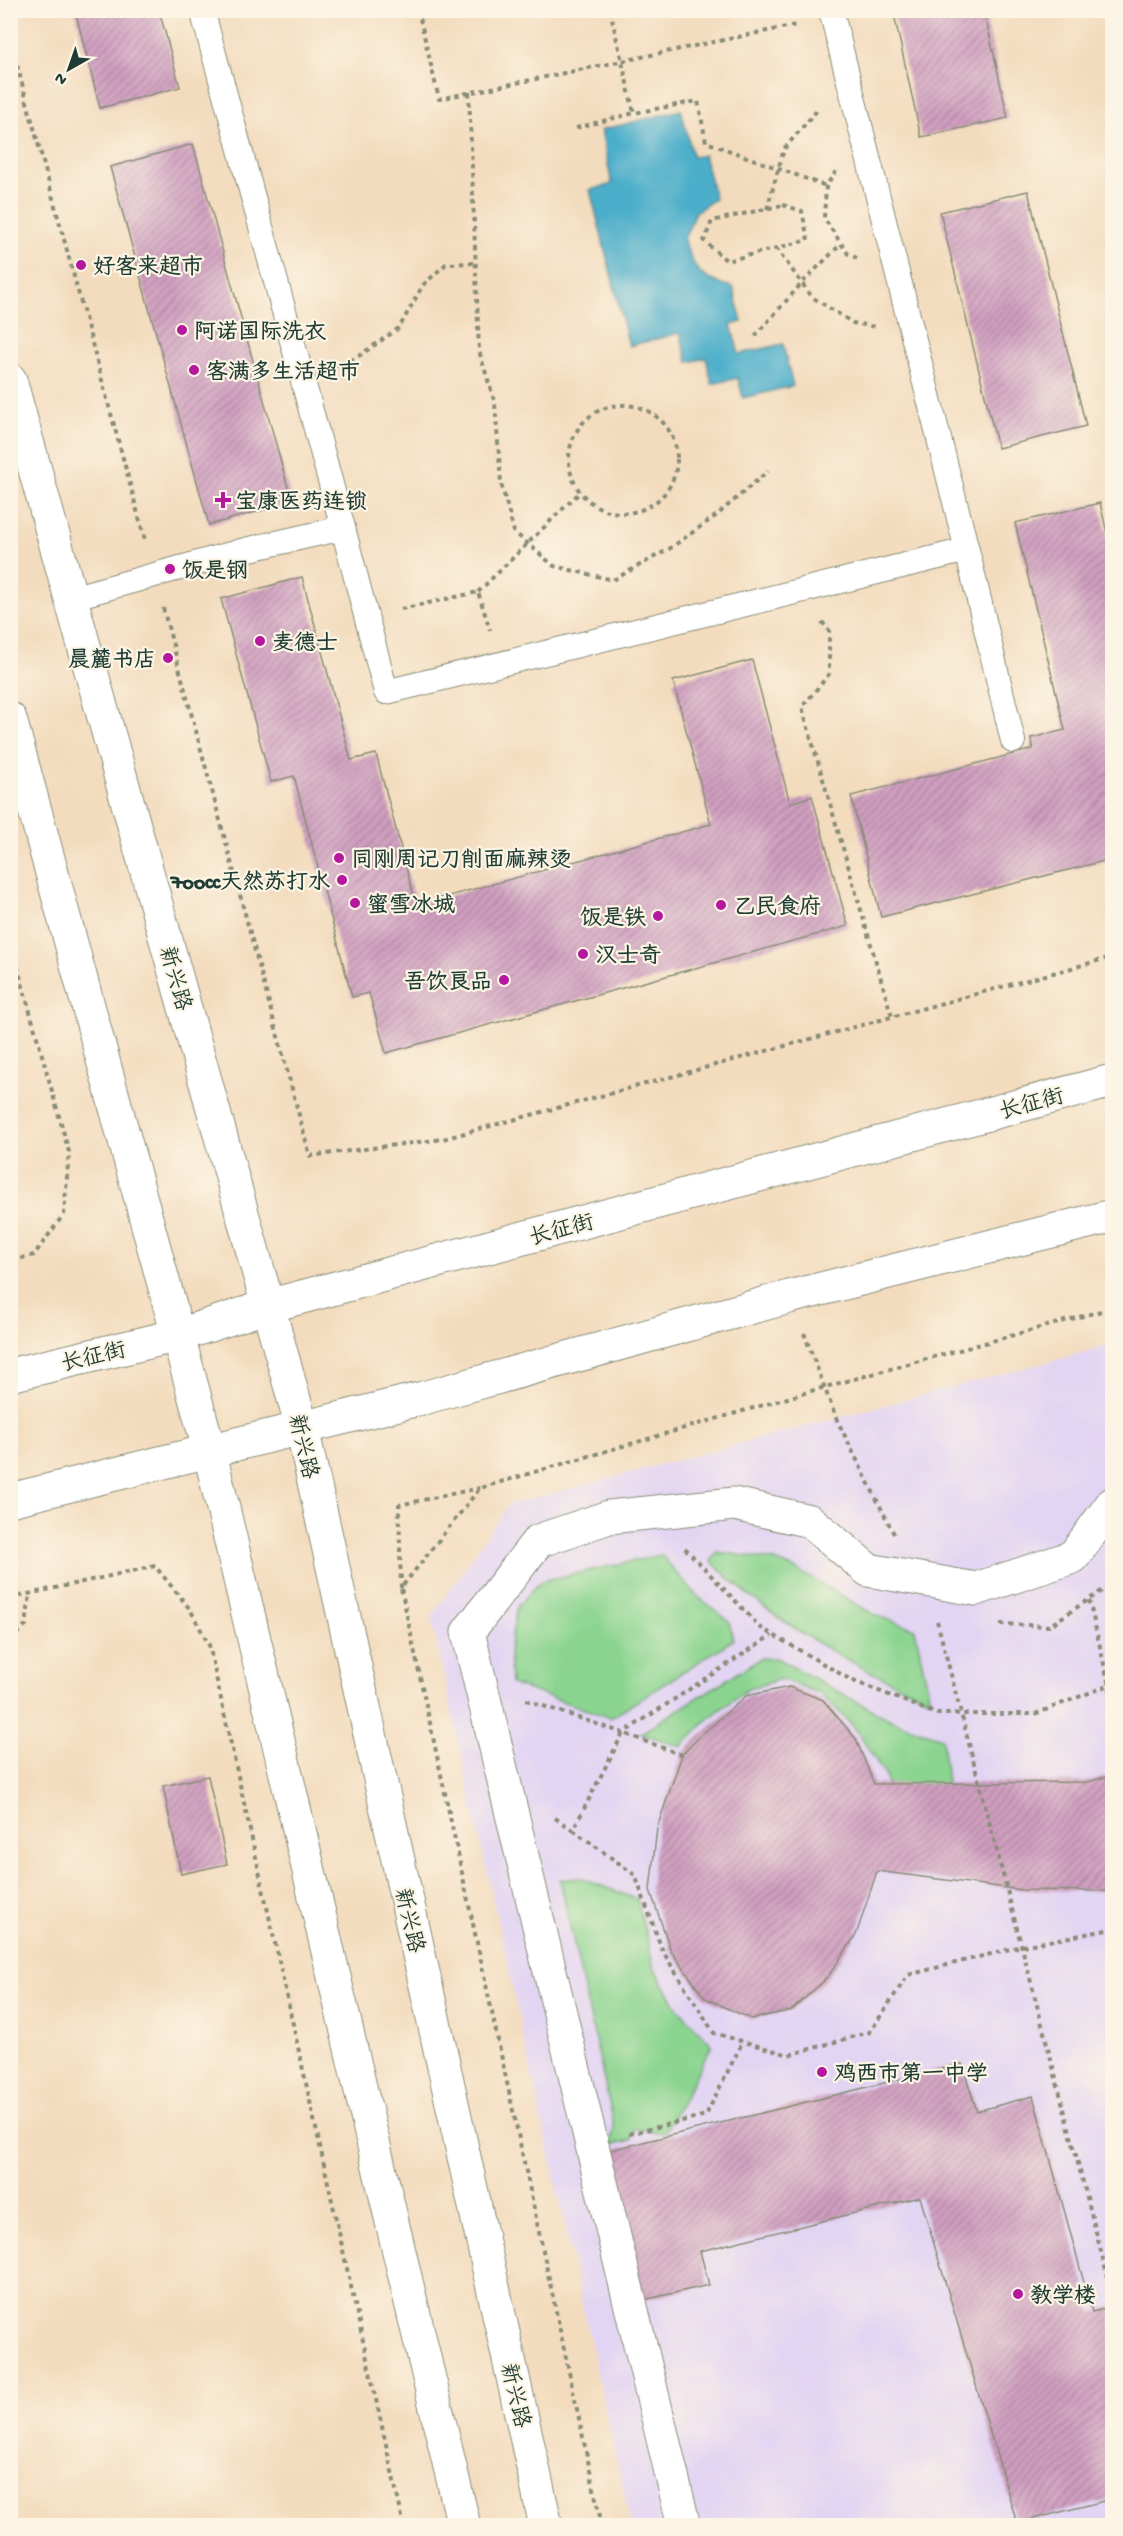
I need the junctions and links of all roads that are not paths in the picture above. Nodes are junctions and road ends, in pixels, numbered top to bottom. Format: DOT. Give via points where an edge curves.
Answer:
graph roads {
  1 [pos="202,10"];
  2 [pos="831,10"];
  3 [pos="10,380"];
  4 [pos="343,528"];
  5 [pos="967,550"];
  6 [pos="71,598"];
  7 [pos="10,719"];
  8 [pos="1013,741"];
  9 [pos="1113,1081"];
  10 [pos="1113,1216"];
  11 [pos="268,1306"];
  12 [pos="179,1335"];
  13 [pos="10,1375"];
  14 [pos="302,1428"];
  15 [pos="210,1453"];
  16 [pos="10,1500"];
  17 [pos="1113,1504"];
  18 [pos="464,2526"];
  19 [pos="546,2526"];
  20 [pos="684,2526"];
  1 -- 4 [label="lane"];
  2 -- 5 [label="lane"];
  3 -- 6 [label="main road, 新兴路"];
  4 -- 5 [label="lane" via="386,693"];
  4 -- 6 [label="lane" via="245,550"];
  5 -- 8 [label="lane"];
  6 -- 11 [label="main road, 新兴路"];
  7 -- 12 [label="main road"];
  9 -- 11 [label="main road, 长征街"];
  10 -- 14 [label="main road" via="789,1297"];
  11 -- 12 [label="main road, 长征街"];
  11 -- 14 [label="main road, 新兴路"];
  12 -- 13 [label="main road, 长征街"];
  12 -- 15 [label="main road"];
  14 -- 15 [label="main road"];
  14 -- 19 [label="main road, 新兴路"];
  15 -- 16 [label="main road"];
  15 -- 18 [label="main road"];
  17 -- 20 [label="main road" via="1073,1557 976,1589 868,1570 810,1521 734,1504 609,1517 538,1541 468,1632"];
}
